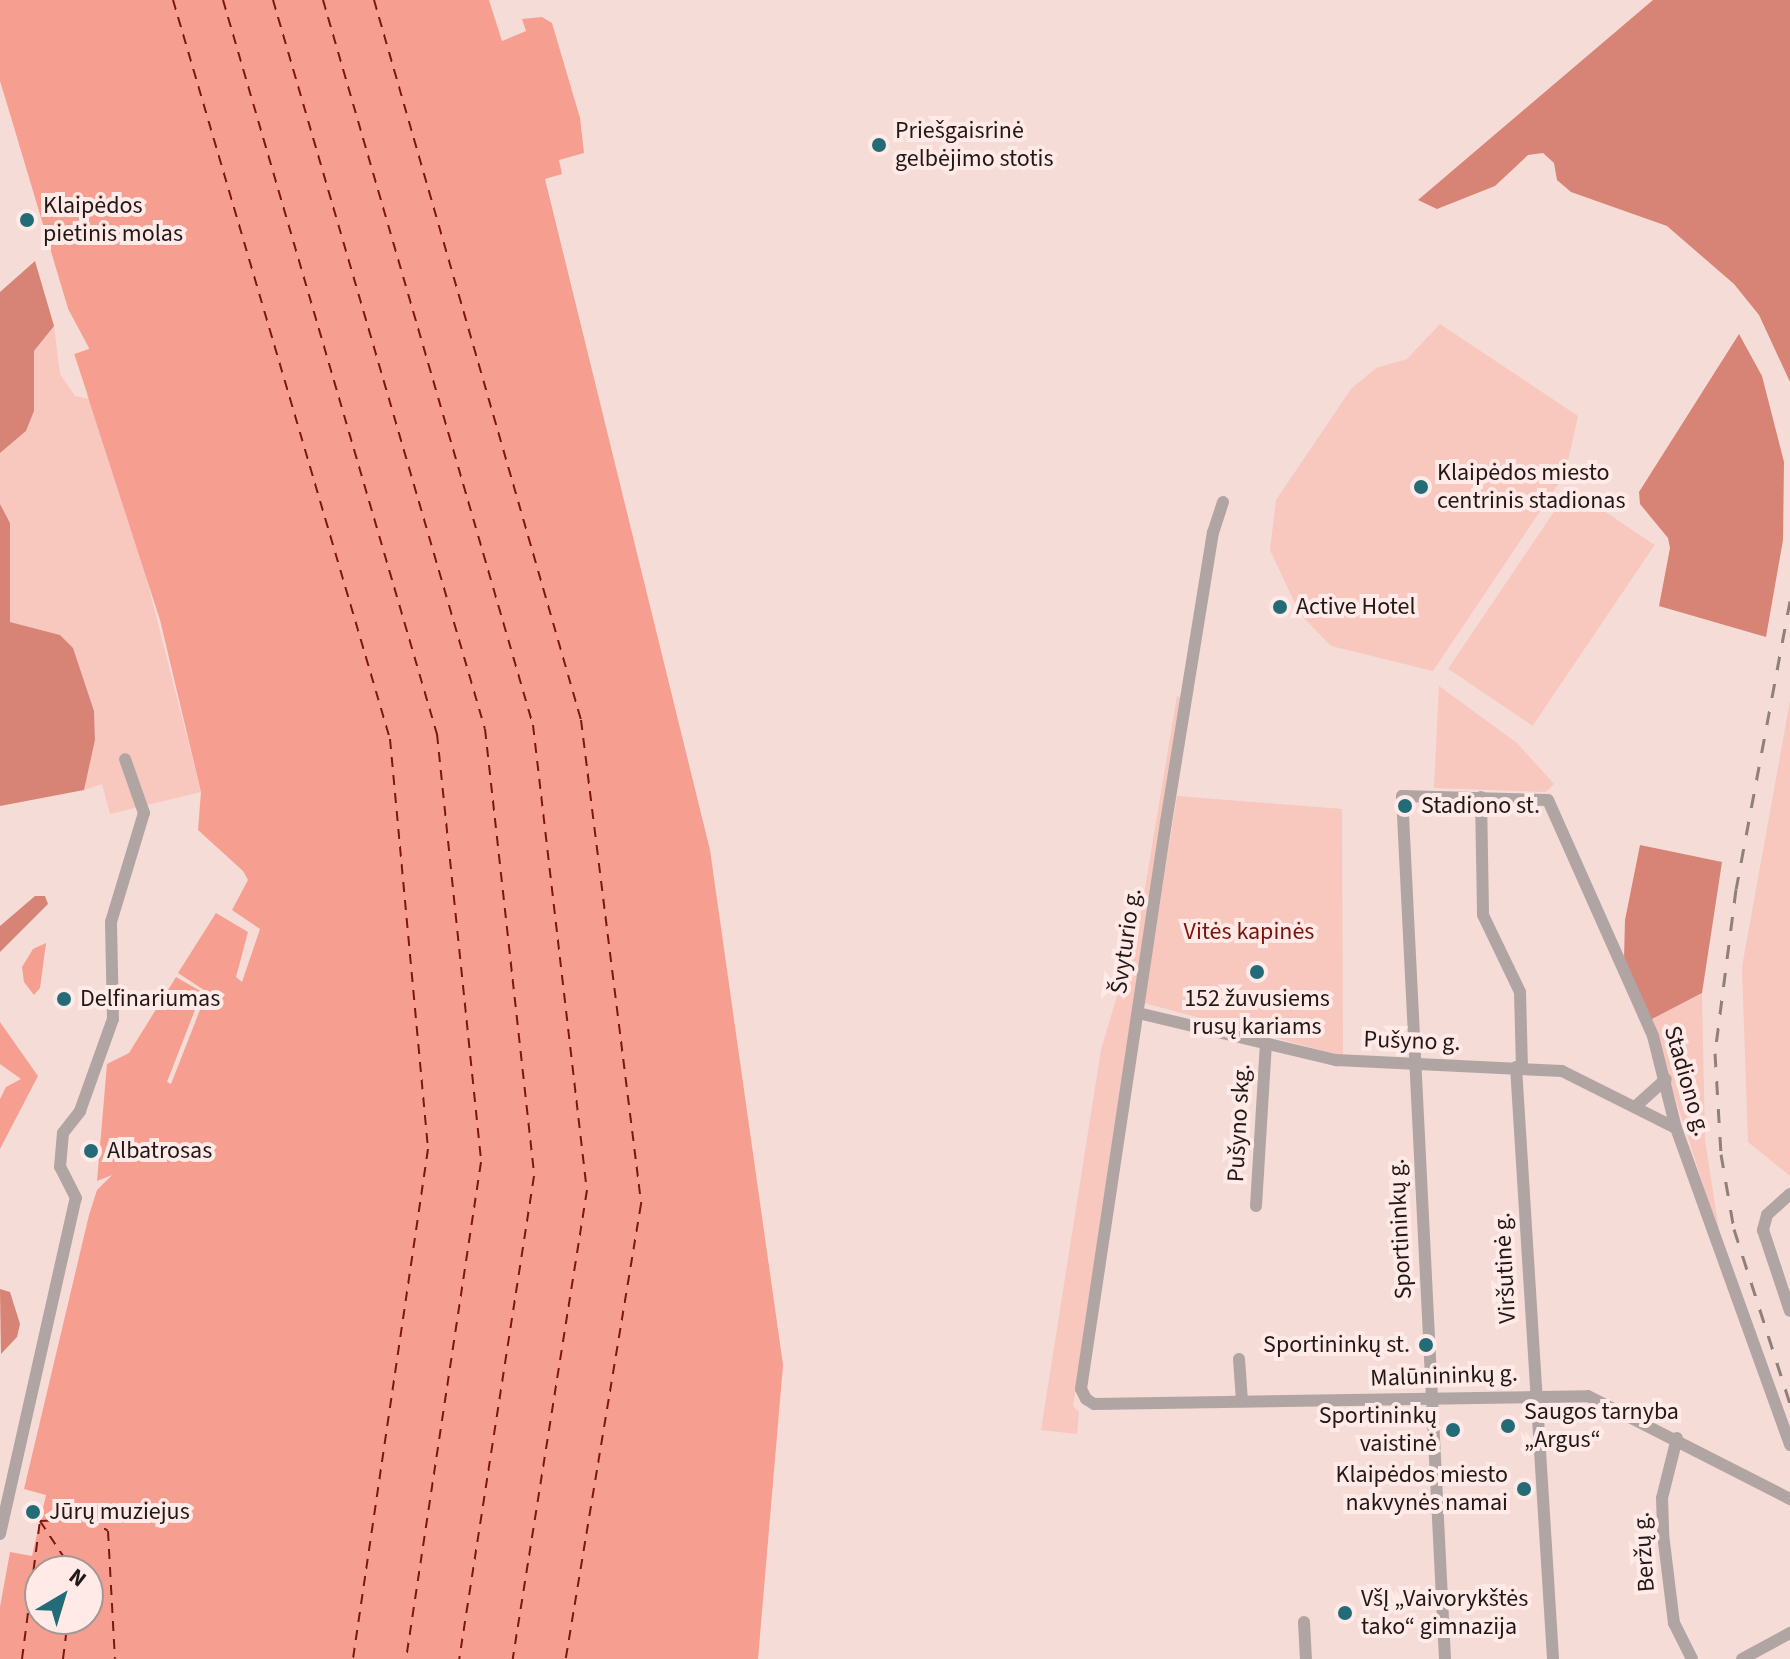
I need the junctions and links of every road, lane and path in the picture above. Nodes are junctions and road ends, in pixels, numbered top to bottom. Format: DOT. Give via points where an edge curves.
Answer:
graph roads {
  1 [pos="1223,502"];
  2 [pos="125,759"];
  3 [pos="1402,796"];
  4 [pos="1481,797"];
  5 [pos="1138,1013"];
  6 [pos="1266,1043"];
  7 [pos="1414,1064"];
  8 [pos="1519,1067"];
  9 [pos="1666,1079"];
  10 [pos="1636,1106"];
  11 [pos="1676,1128"];
  12 [pos="1790,1194"];
  13 [pos="1256,1206"];
  14 [pos="1790,1311"];
  15 [pos="1239,1359"];
  16 [pos="1081,1389"];
  17 [pos="1534,1395"];
  18 [pos="1242,1401"];
  19 [pos="1430,1401"];
  20 [pos="1677,1438"];
  21 [pos="1790,1445"];
  22 [pos="1790,1499"];
  23 [pos="0,1534"];
  24 [pos="1304,1622"];
  25 [pos="1790,1633"];
  26 [pos="1306,1659"];
  27 [pos="1445,1659"];
  28 [pos="1553,1659"];
  29 [pos="1692,1659"];
  30 [pos="1742,1659"];
  1 -- 5 [label="street, Švyturio g." via="1193,653"];
  2 -- 23 [label="street" via="144,813 111,922 113,1019 83,1104 63,1133 60,1167 76,1198"];
  3 -- 4 [label="street, Stadiono g."];
  3 -- 7 [label="street, Sportininkų g."];
  4 -- 8 [label="street" via="1483,915 1520,992"];
  4 -- 9 [label="street, Stadiono g." via="1548,800 1653,1036"];
  5 -- 6 [label="street, Pušyno g."];
  5 -- 16 [label="street, Švyturio g."];
  6 -- 7 [label="street, Pušyno g." via="1336,1060"];
  6 -- 13 [label="street, Pušyno skg."];
  7 -- 8 [label="street, Pušyno g."];
  7 -- 19 [label="street, Sportininkų g."];
  8 -- 10 [label="street, Pušyno g." via="1575,1074"];
  8 -- 17 [label="street, Viršutinė g."];
  9 -- 10 [label="street"];
  9 -- 11 [label="street, Stadiono g."];
  10 -- 11 [label="street, Pušyno g."];
  11 -- 21 [label="street, Stadiono g."];
  12 -- 14 [label="street" via="1767,1215 1764,1239"];
  15 -- 18 [label="street"];
  16 -- 18 [label="street, Malūnininkų g." via="1094,1404"];
  17 -- 19 [label="street, Malūnininkų g."];
  17 -- 20 [label="street, Malūnininkų g." via="1588,1396"];
  17 -- 28 [label="street, Viršutinė g."];
  18 -- 19 [label="street, Malūnininkų g."];
  19 -- 27 [label="street, Sportininkų g."];
  20 -- 22 [label="street, Malūnininkų g."];
  20 -- 29 [label="street, Beržų g." via="1662,1498 1663,1534 1674,1623"];
  24 -- 26 [label="street"];
  25 -- 30 [label="street"];
}
